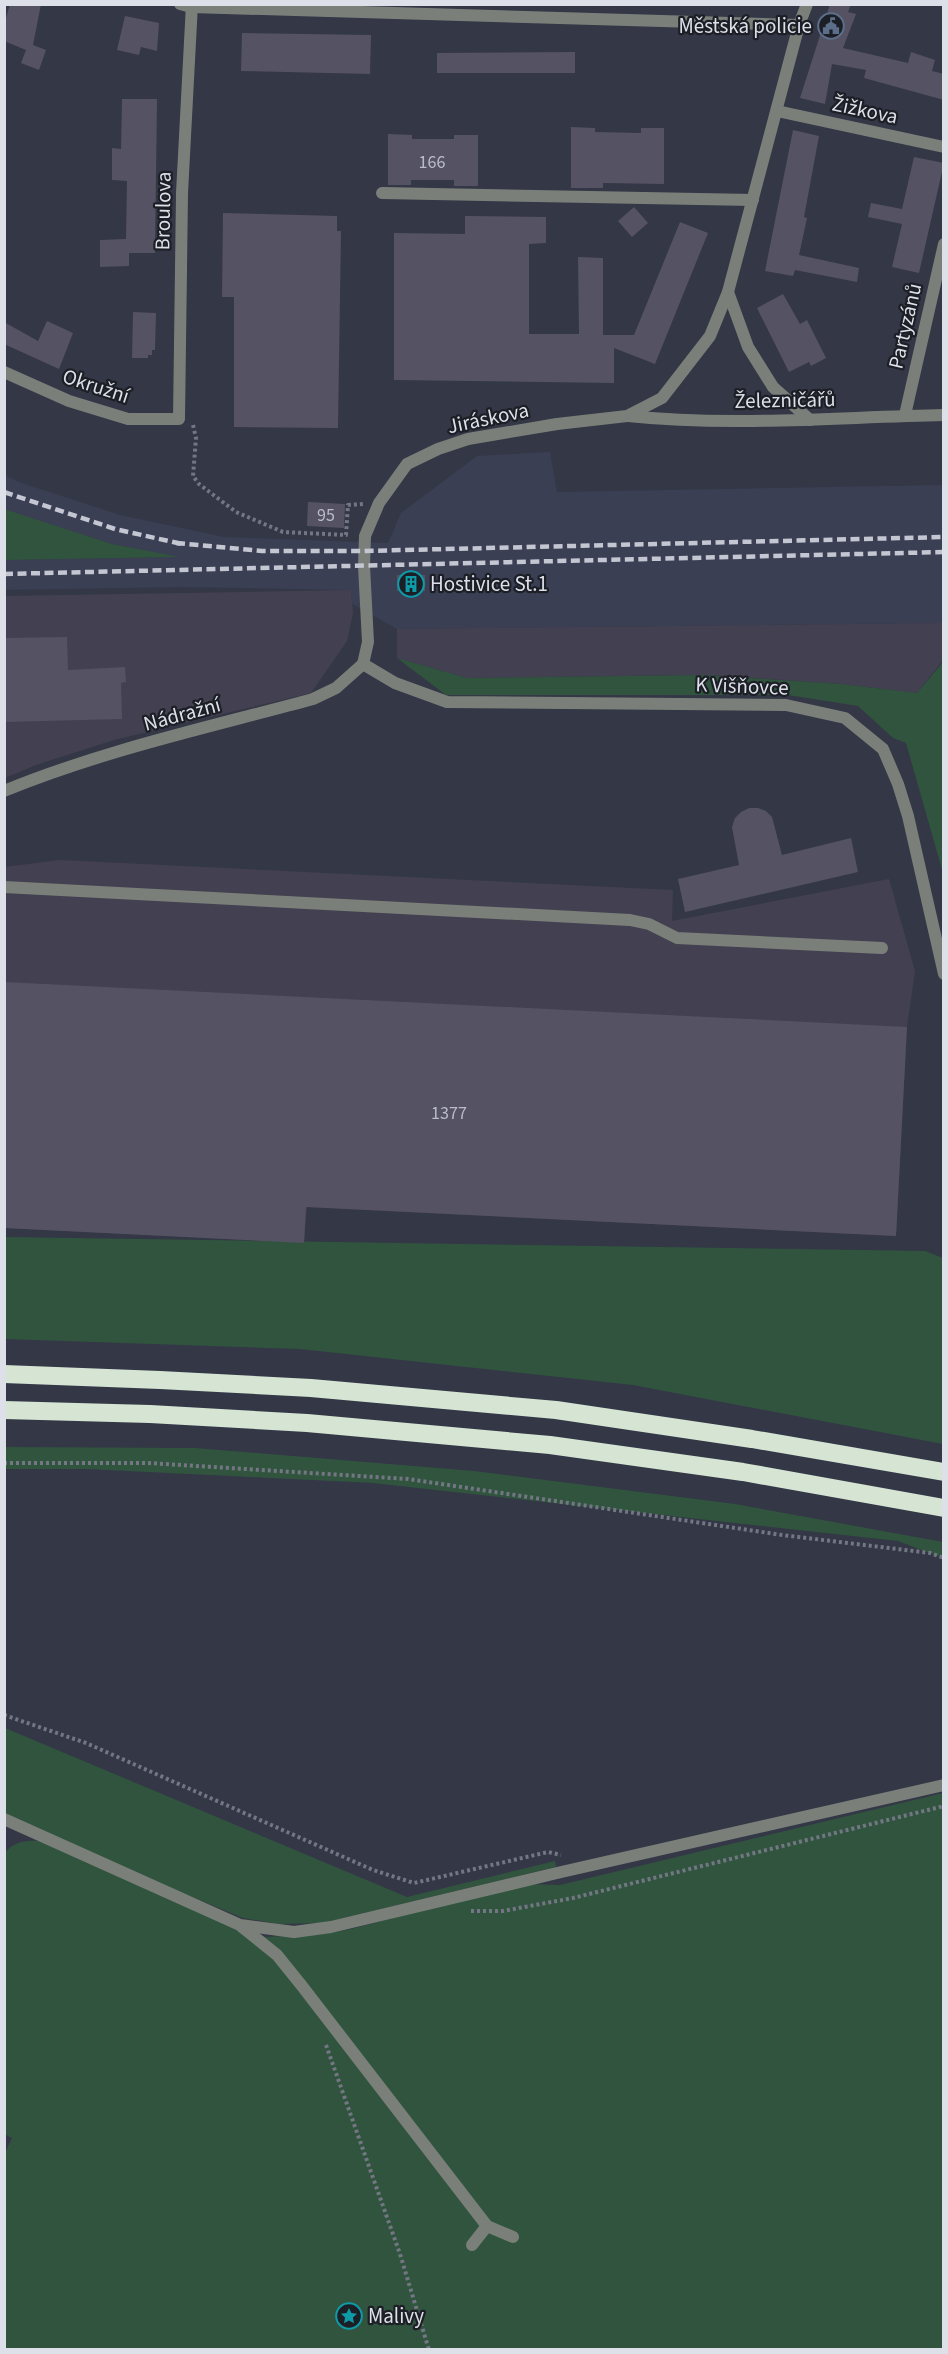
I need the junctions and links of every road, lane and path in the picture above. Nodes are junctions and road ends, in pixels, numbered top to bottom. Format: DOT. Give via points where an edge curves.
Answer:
graph roads {
  1 [pos="807,4"];
  2 [pos="188,5"];
  3 [pos="493,10"];
  4 [pos="799,25"];
  5 [pos="777,111"];
  6 [pos="944,147"];
  7 [pos="382,193"];
  8 [pos="753,200"];
  9 [pos="944,244"];
  10 [pos="728,292"];
  11 [pos="4,372"];
  12 [pos="944,415"];
  13 [pos="627,416"];
  14 [pos="905,416"];
  15 [pos="179,418"];
  16 [pos="810,420"];
  17 [pos="379,503"];
  18 [pos="363,664"];
  19 [pos="4,791"];
  20 [pos="4,887"];
  21 [pos="882,948"];
  22 [pos="944,974"];
  23 [pos="4,1374"];
  24 [pos="4,1410"];
  25 [pos="4,1463"];
  26 [pos="944,1472"];
  27 [pos="944,1508"];
  28 [pos="944,1558"];
  29 [pos="4,1715"];
  30 [pos="944,1785"];
  31 [pos="944,1806"];
  32 [pos="4,1819"];
  33 [pos="570,1857"];
  34 [pos="466,1911"];
  35 [pos="240,1925"];
  36 [pos="323,2037"];
  37 [pos="487,2226"];
  38 [pos="513,2237"];
  39 [pos="472,2245"];
  40 [pos="429,2349"];
  1 -- 4 [label="street, Jiráskova"];
  2 -- 3 [label="street"];
  2 -- 15 [label="street, Broulova"];
  3 -- 4 [label="street"];
  4 -- 5 [label="street, Jiráskova"];
  5 -- 6 [label="street, Žižkova"];
  5 -- 8 [label="street, Jiráskova"];
  7 -- 8 [label="street"];
  8 -- 10 [label="street, Jiráskova"];
  9 -- 14 [label="street, Partyzánů"];
  10 -- 13 [label="street, Jiráskova" via="710,336 662,398"];
  10 -- 16 [label="street" via="748,347 773,387"];
  11 -- 15 [label="street, Okružní" via="69,400 128,418"];
  12 -- 14 [label="street, Železničářů"];
  13 -- 16 [label="street, Železničářů" via="679,421"];
  13 -- 17 [label="street, Jiráskova" via="500,433 448,446 407,464"];
  14 -- 16 [label="street, Železničářů"];
  15 -- 17 [label="path" via="194,426 193,476 237,512 255,521 283,532 346,535 348,505"];
  17 -- 18 [label="street, Jiráskova" via="364,544 368,642"];
  18 -- 19 [label="street, Nádražní" via="336,688 313,699 117,752"];
  18 -- 22 [label="street, K Višňovce" via="395,683 447,702 786,705 845,718 883,750 898,784"];
  20 -- 21 [label="street" via="630,920 649,924 677,938"];
  23 -- 26 [label="highway" via="300,1388 556,1410"];
  24 -- 27 [label="highway" via="307,1423 550,1445 743,1472"];
  25 -- 28 [label="path" via="148,1463 408,1479 930,1552"];
  29 -- 33 [label="path" via="86,1743 373,1870 414,1883 548,1852"];
  30 -- 35 [label="street" via="331,1928 294,1932"];
  31 -- 34 [label="path" via="573,1898 502,1911"];
  32 -- 35 [label="street"];
  35 -- 37 [label="street" via="277,1956 302,1986"];
  36 -- 40 [label="path" via="400,2254"];
  37 -- 38 [label="street"];
  37 -- 39 [label="street"];
}
